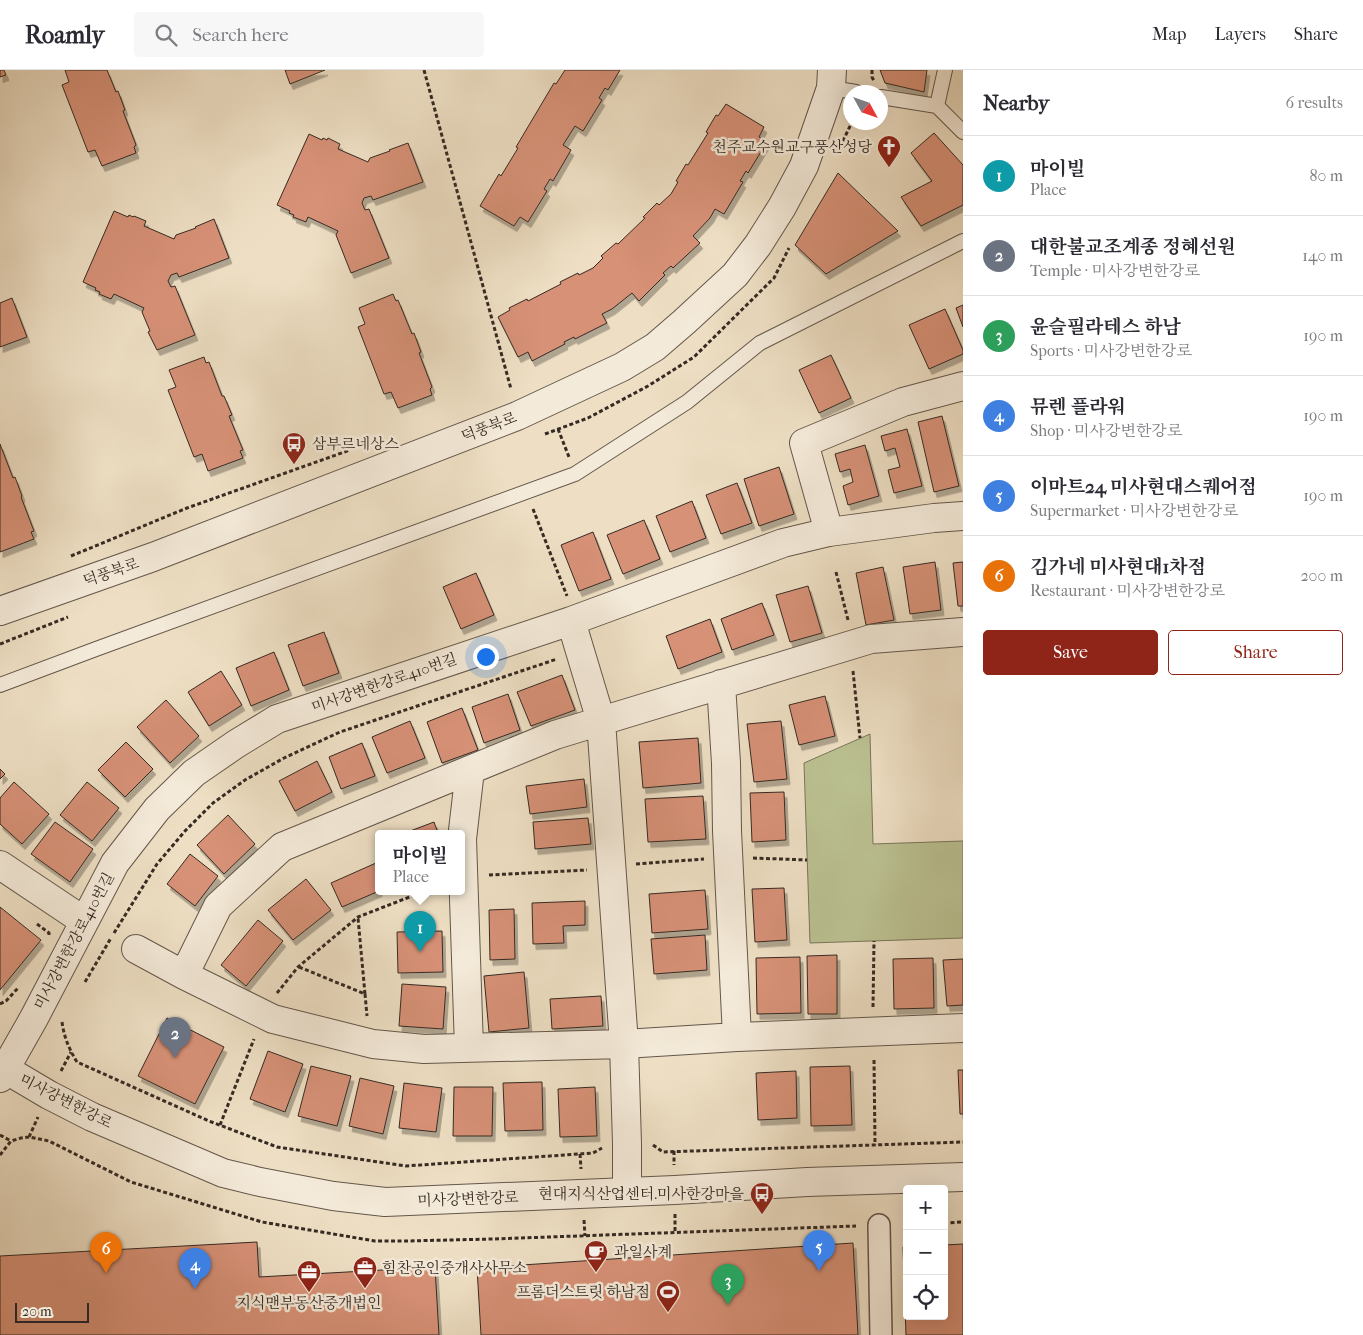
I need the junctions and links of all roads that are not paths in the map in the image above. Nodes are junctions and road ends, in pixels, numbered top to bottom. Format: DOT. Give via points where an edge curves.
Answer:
graph roads {
  1 [pos="944,70"];
  2 [pos="840,84"];
  3 [pos="888,93"];
  4 [pos="937,106"];
  5 [pos="963,132"];
  6 [pos="963,241"];
  7 [pos="963,386"];
  8 [pos="963,516"];
  9 [pos="829,532"];
  10 [pos="0,611"];
  11 [pos="570,612"];
  12 [pos="963,632"];
  13 [pos="721,684"];
  14 [pos="0,685"];
  15 [pos="601,721"];
  16 [pos="470,770"];
  17 [pos="463,830"];
  18 [pos="0,865"];
  19 [pos="464,895"];
  20 [pos="84,921"];
  21 [pos="136,949"];
  22 [pos="184,975"];
  23 [pos="963,1028"];
  24 [pos="737,1037"];
  25 [pos="624,1044"];
  26 [pos="469,1048"];
  27 [pos="2,1071"];
  28 [pos="963,1177"];
  29 [pos="627,1192"];
  30 [pos="879,1225"];
  31 [pos="881,1335"];
  1 -- 4 [label="lane"];
  2 -- 10 [label="street, 덕풍북로" via="804,166 758,245 735,275 655,347 622,367 517,416 153,557"];
  3 -- 4 [label="lane"];
  4 -- 5 [label="lane"];
  6 -- 14 [label="lane" via="760,343 687,402 575,474"];
  7 -- 9 [label="street" via="903,402 804,443"];
  8 -- 9 [label="street, 미사강변한강로410번길"];
  9 -- 11 [label="street, 미사강변한강로410번길" via="783,543"];
  11 -- 15 [label="street"];
  11 -- 20 [label="street, 미사강변한강로410번길" via="278,719 236,744 194,773 157,809 115,863"];
  12 -- 13 [label="street" via="870,639"];
  13 -- 15 [label="street"];
  13 -- 24 [label="street"];
  15 -- 16 [label="street" via="555,735"];
  15 -- 25 [label="street"];
  16 -- 17 [label="street"];
  16 -- 22 [label="street" via="282,847 218,906"];
  18 -- 20 [label="street"];
  19 -- 26 [label="street"];
  20 -- 27 [label="street, 미사강변한강로410번길" via="34,1018"];
  21 -- 22 [label="street"];
  22 -- 26 [label="street" via="273,1019 373,1044 424,1049"];
  23 -- 24 [label="street"];
  24 -- 25 [label="street"];
  25 -- 26 [label="street"];
  25 -- 29 [label="street"];
  27 -- 29 [label="street, 미사강변한강로" via="92,1117 222,1173 260,1182 384,1202"];
  28 -- 29 [label="street, 미사강변한강로"];
  30 -- 31 [label="street"];
}
